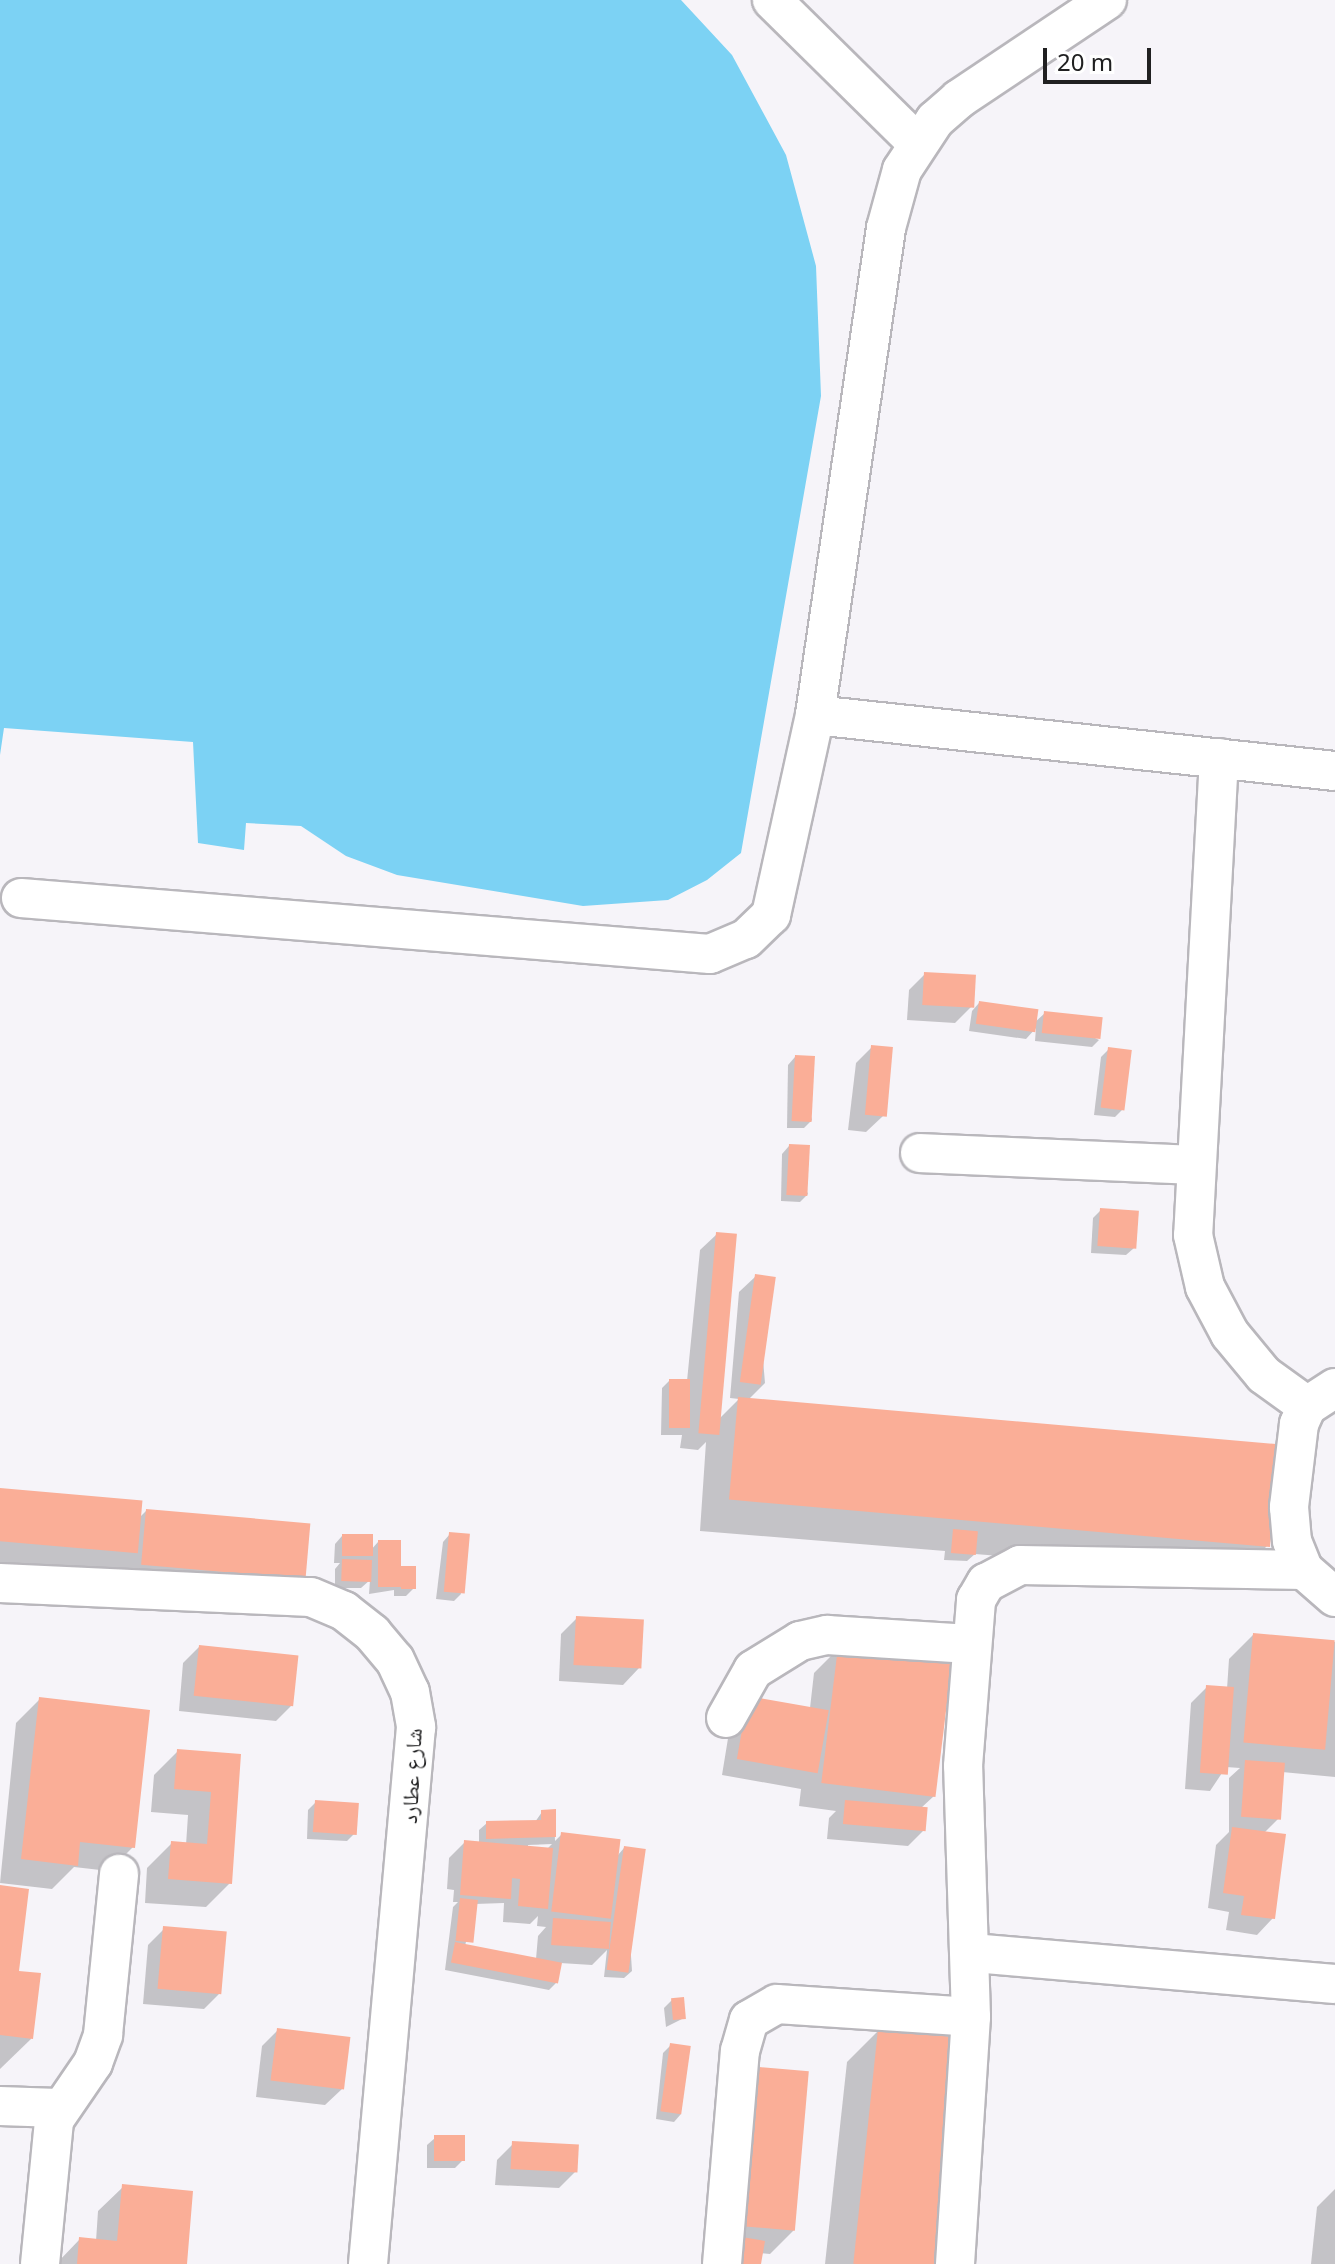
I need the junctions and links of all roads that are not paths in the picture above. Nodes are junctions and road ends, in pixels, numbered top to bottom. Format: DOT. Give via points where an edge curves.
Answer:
graph roads {
  1 [pos="772,0"];
  2 [pos="1089,6"];
  3 [pos="917,143"];
  4 [pos="815,715"];
  5 [pos="1219,758"];
  6 [pos="1335,771"];
  7 [pos="21,898"];
  8 [pos="920,1153"];
  9 [pos="1194,1165"];
  10 [pos="1321,1397"];
  11 [pos="1304,1570"];
  12 [pos="0,1583"];
  13 [pos="1335,1597"];
  14 [pos="970,1644"];
  15 [pos="726,1718"];
  16 [pos="119,1874"];
  17 [pos="973,1953"];
  18 [pos="1335,1984"];
  19 [pos="971,2017"];
  20 [pos="0,2106"];
  21 [pos="58,2108"];
  22 [pos="40,2264"];
  23 [pos="368,2264"];
  24 [pos="722,2264"];
  25 [pos="955,2264"];
  1 -- 3 [label="lane"];
  2 -- 3 [label="lane" via="959,99"];
  3 -- 4 [label="lane" via="902,170 886,228"];
  4 -- 5 [label="lane"];
  4 -- 7 [label="lane" via="771,915 746,939 710,954"];
  5 -- 6 [label="lane"];
  5 -- 9 [label="lane"];
  8 -- 9 [label="lane"];
  9 -- 10 [label="lane" via="1193,1235 1205,1287 1230,1334 1264,1375"];
  10 -- 11 [label="lane" via="1299,1424 1289,1507 1292,1541"];
  11 -- 13 [label="lane"];
  11 -- 14 [label="lane" via="1020,1565 986,1583 976,1600"];
  12 -- 23 [label="lane, شارع عطارد" via="311,1597 344,1611 395,1660 410,1692 415,1751"];
  14 -- 15 [label="lane" via="827,1635 800,1641 753,1670"];
  14 -- 17 [label="lane" via="963,1805"];
  16 -- 21 [label="lane" via="103,2035 85,2076"];
  17 -- 18 [label="lane"];
  17 -- 19 [label="lane"];
  19 -- 24 [label="lane" via="777,2004 749,2020 740,2043"];
  19 -- 25 [label="lane"];
  20 -- 21 [label="lane"];
  21 -- 22 [label="lane"];
}
